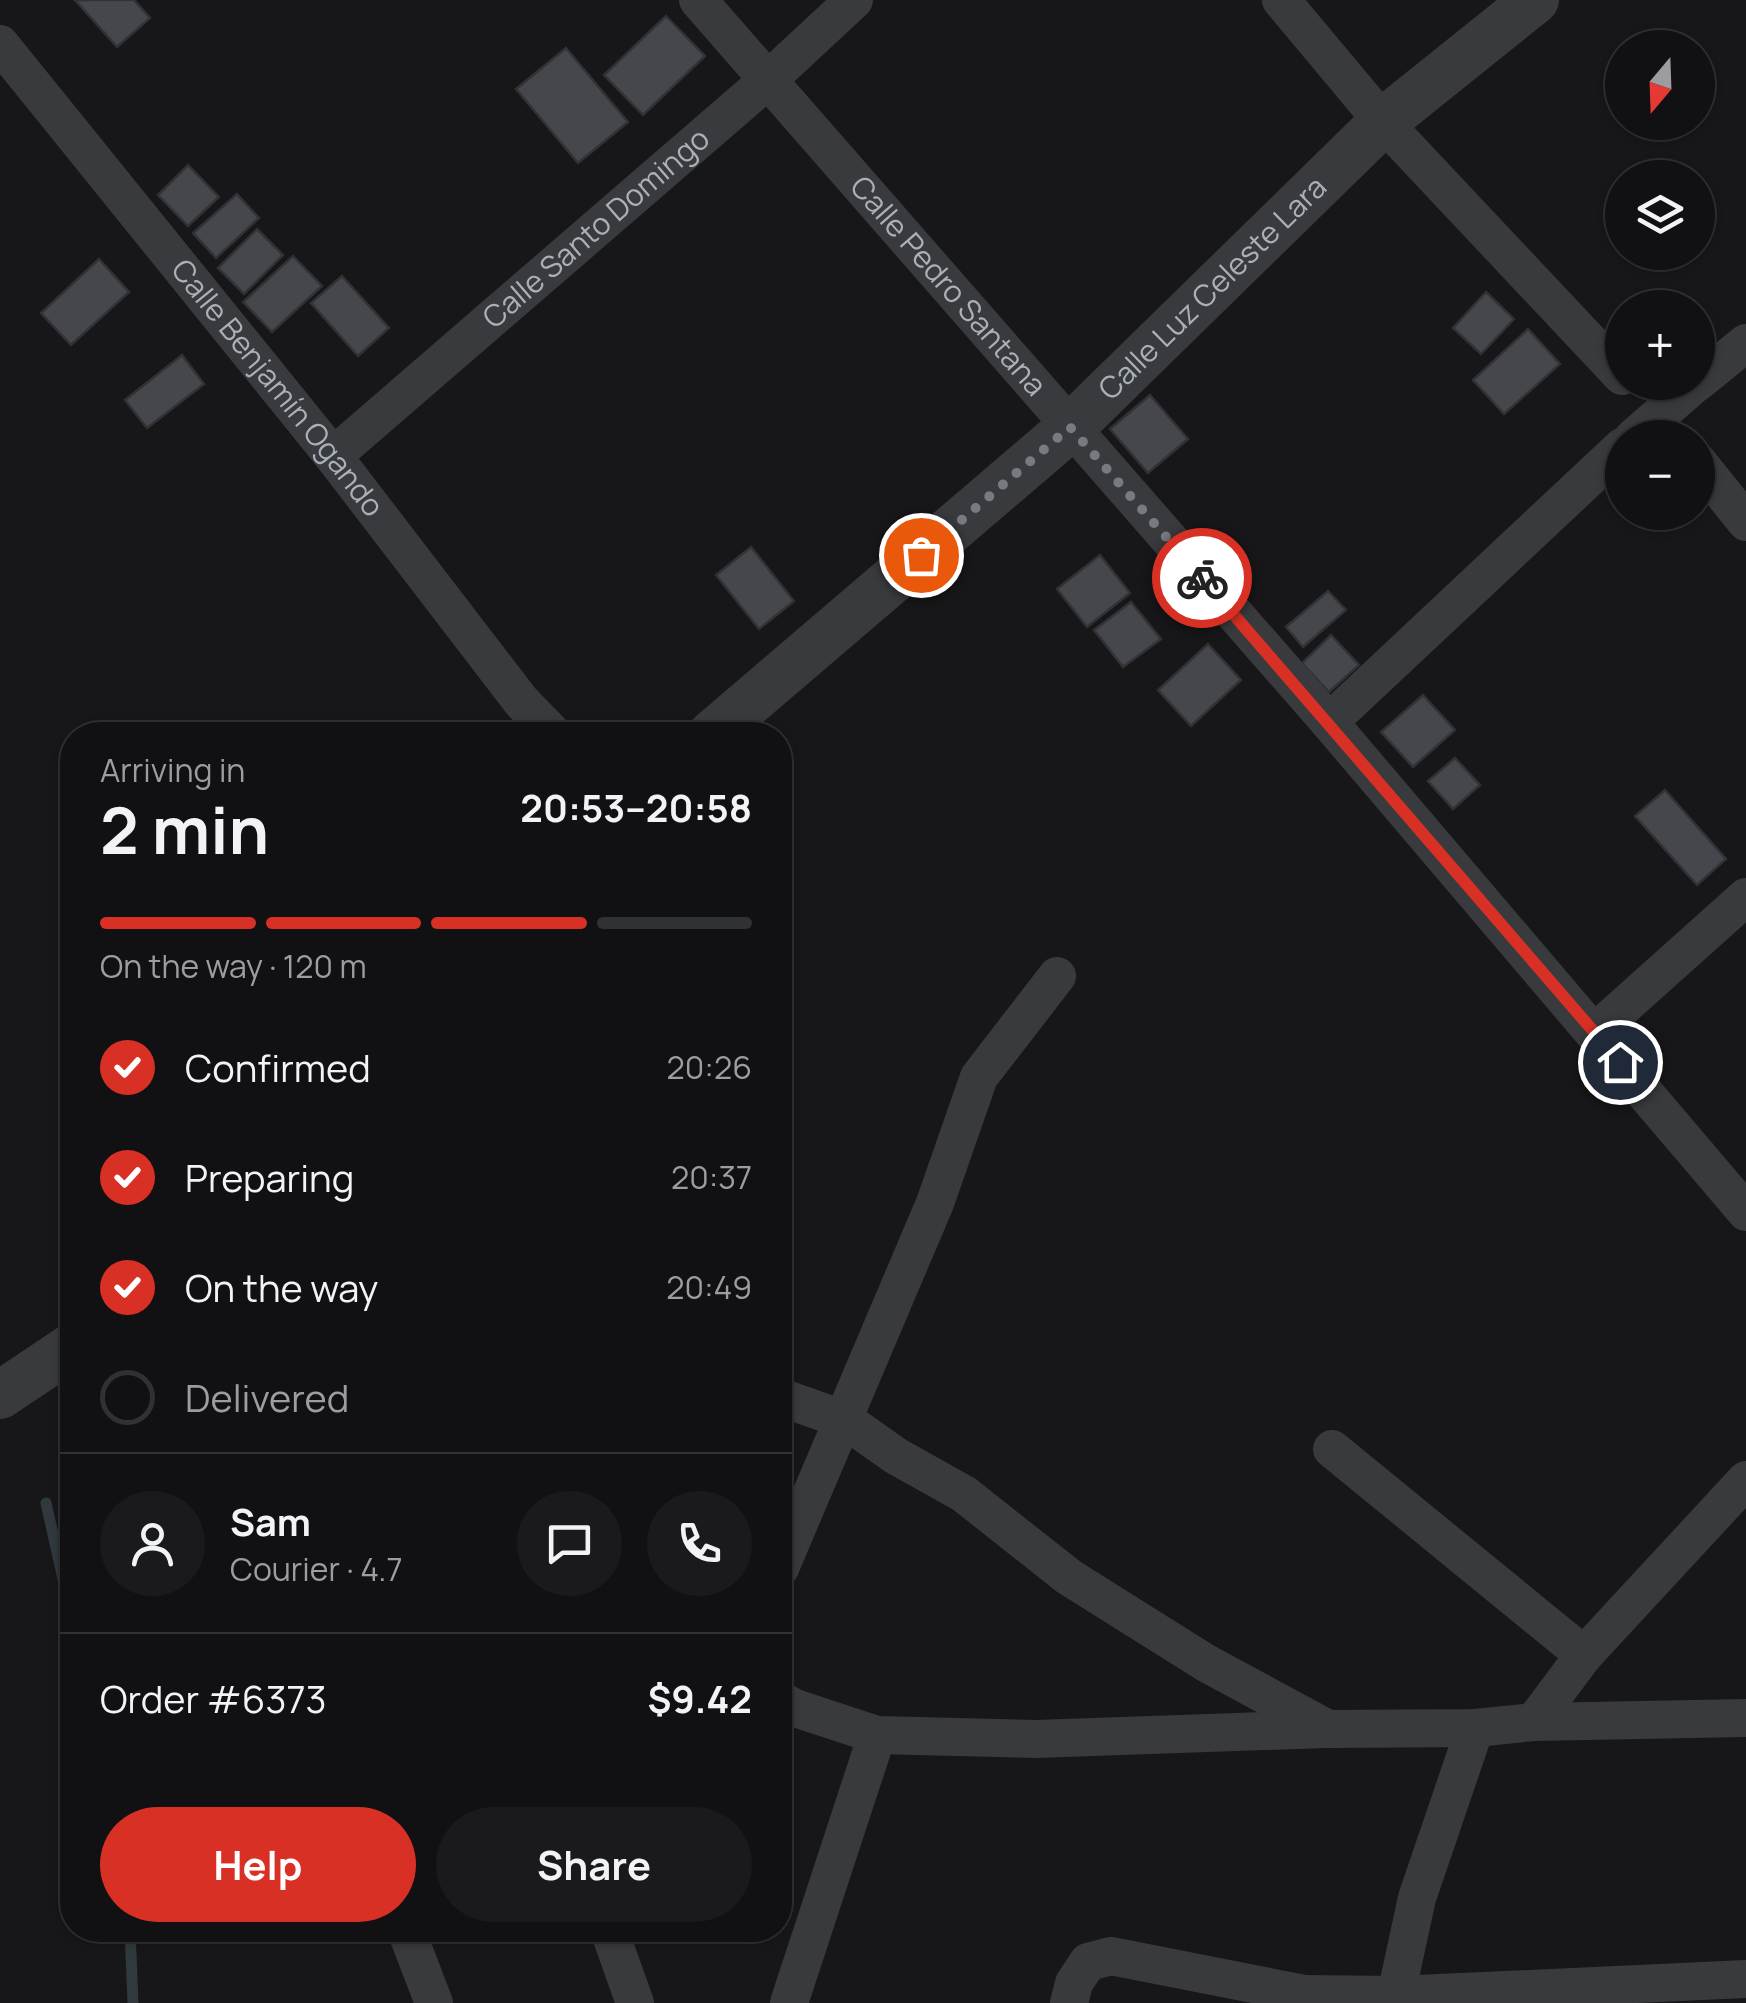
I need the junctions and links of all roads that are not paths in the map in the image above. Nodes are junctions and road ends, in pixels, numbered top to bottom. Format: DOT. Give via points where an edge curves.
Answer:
graph roads {
  1 [pos="698,0"];
  2 [pos="854,0"];
  3 [pos="1280,0"];
  4 [pos="1535,0"];
  5 [pos="0,44"];
  6 [pos="769,79"];
  7 [pos="1383,122"];
  8 [pos="1746,343"];
  9 [pos="1605,358"];
  10 [pos="1715,368"];
  11 [pos="1681,400"];
  12 [pos="1664,420"];
  13 [pos="1070,427"];
  14 [pos="333,456"];
  15 [pos="1605,463"];
  16 [pos="1715,483"];
  17 [pos="1746,522"];
  18 [pos="541,722"];
  19 [pos="726,722"];
  20 [pos="1328,722"];
  21 [pos="1746,897"];
  22 [pos="1057,976"];
  23 [pos="1594,1033"];
  24 [pos="1746,1212"];
  25 [pos="60,1355"];
  26 [pos="0,1395"];
  27 [pos="792,1402"];
  28 [pos="845,1420"];
  29 [pos="1332,1449"];
  30 [pos="1746,1480"];
  31 [pos="792,1541"];
  32 [pos="1584,1655"];
  33 [pos="792,1706"];
  34 [pos="1746,1718"];
  35 [pos="1534,1722"];
  36 [pos="1474,1728"];
  37 [pos="1328,1729"];
  38 [pos="876,1735"];
  39 [pos="418,1942"];
  40 [pos="613,1942"];
  41 [pos="1746,1979"];
  42 [pos="1396,1995"];
  43 [pos="1304,1999"];
  44 [pos="434,2003"];
  45 [pos="635,2003"];
  46 [pos="788,2003"];
  47 [pos="1070,2003"];
  1 -- 6 [label="street, Calle Pedro Santana"];
  2 -- 6 [label="street, Calle Santo Domingo"];
  3 -- 7 [label="street"];
  4 -- 7 [label="street, Calle Luz Celeste Lara"];
  5 -- 14 [label="street, Calle Benjamín Ogando"];
  6 -- 13 [label="street, Calle Pedro Santana"];
  6 -- 14 [label="street, Calle Santo Domingo"];
  7 -- 9 [label="street"];
  7 -- 13 [label="street, Calle Luz Celeste Lara"];
  8 -- 10 [label="street"];
  11 -- 12 [label="street"];
  13 -- 19 [label="street, Calle Luz Celeste Lara"];
  13 -- 20 [label="street, Calle Pedro Santana"];
  14 -- 18 [label="street, Calle Benjamín Ogando"];
  15 -- 20 [label="street"];
  16 -- 17 [label="street"];
  20 -- 23 [label="street, Calle Pedro Santana"];
  21 -- 23 [label="street"];
  22 -- 28 [label="street" via="979,1076 935,1203"];
  23 -- 24 [label="street, Calle Pedro Santana"];
  25 -- 26 [label="street"];
  27 -- 28 [label="street"];
  28 -- 31 [label="street"];
  28 -- 37 [label="street" via="964,1494 1069,1577"];
  29 -- 32 [label="street"];
  30 -- 32 [label="street"];
  32 -- 35 [label="street"];
  33 -- 38 [label="street"];
  34 -- 35 [label="street"];
  35 -- 36 [label="street"];
  36 -- 37 [label="street"];
  36 -- 42 [label="street" via="1417,1898"];
  37 -- 38 [label="street" via="1036,1739"];
  38 -- 46 [label="street"];
  39 -- 44 [label="street"];
  40 -- 45 [label="street"];
  41 -- 42 [label="street"];
  42 -- 43 [label="street"];
  43 -- 47 [label="street" via="1111,1956 1088,1962"];
}
